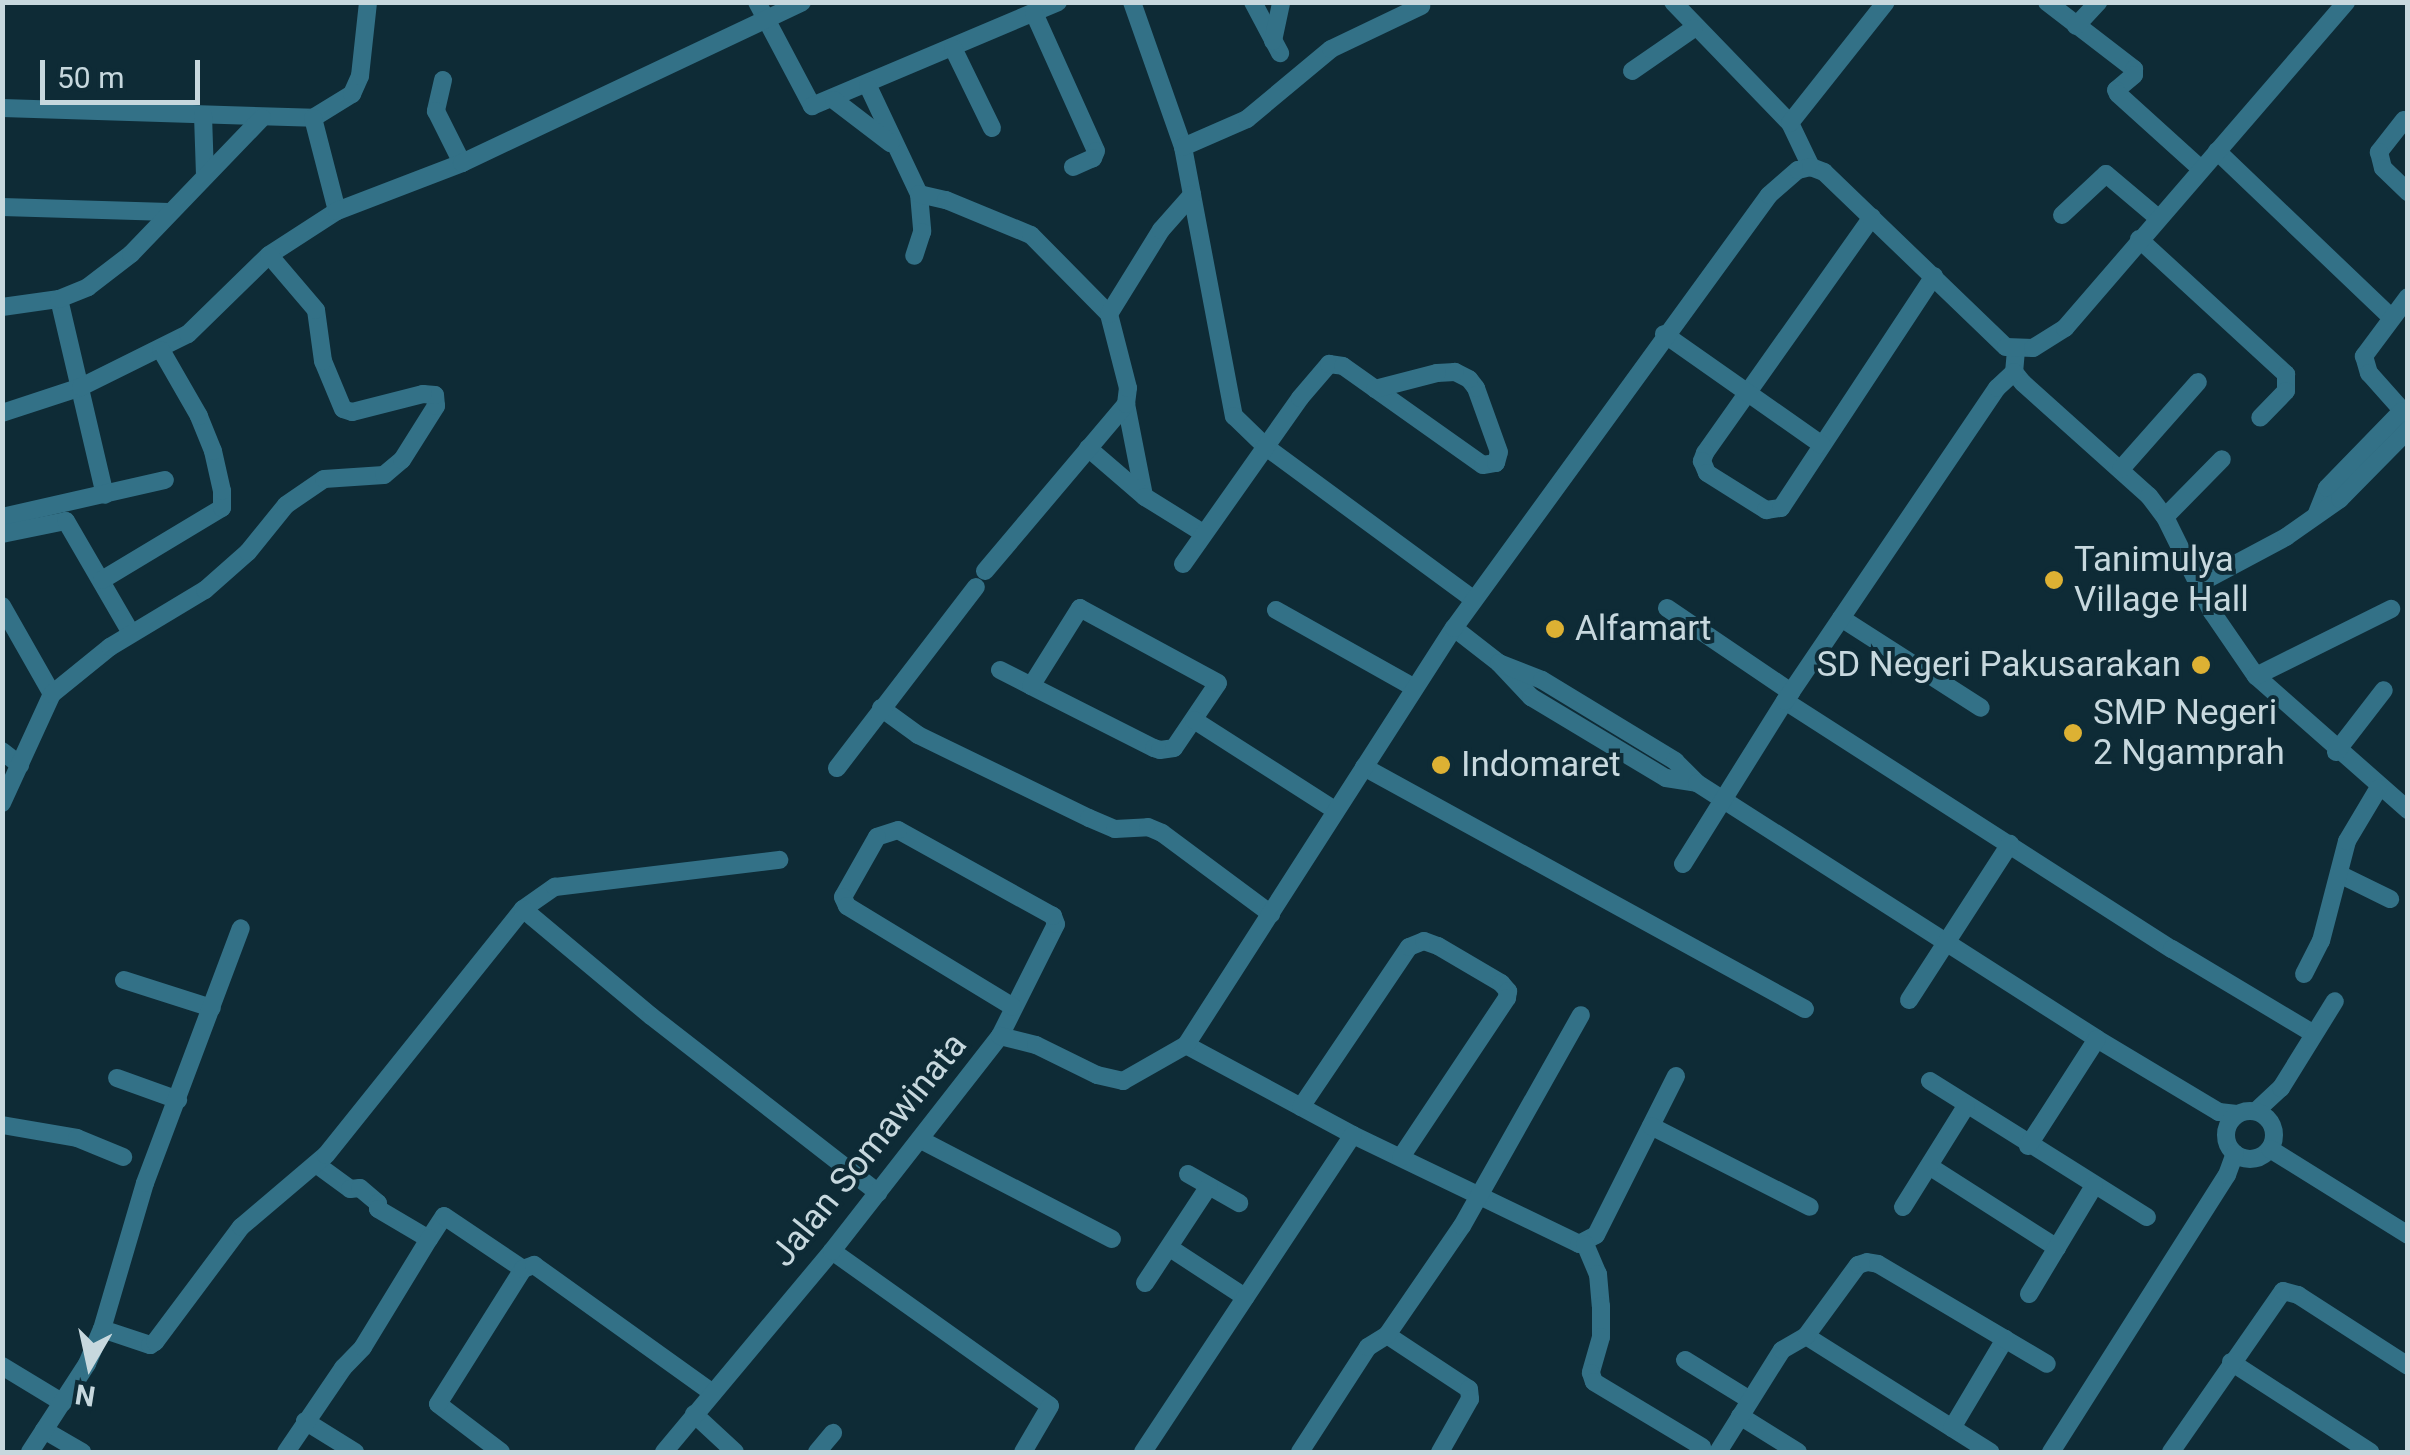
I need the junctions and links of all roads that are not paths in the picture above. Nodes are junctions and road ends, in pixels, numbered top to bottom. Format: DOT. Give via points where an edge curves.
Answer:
graph roads {
  1 [pos="368,2"];
  2 [pos="802,2"];
  3 [pos="1058,2"];
  4 [pos="1132,2"];
  5 [pos="1252,2"];
  6 [pos="1281,2"];
  7 [pos="1673,2"];
  8 [pos="1886,2"];
  9 [pos="2047,2"];
  10 [pos="2098,2"];
  11 [pos="2346,2"];
  12 [pos="1421,6"];
  13 [pos="762,11"];
  14 [pos="1034,14"];
  15 [pos="2076,26"];
  16 [pos="1694,28"];
  17 [pos="952,48"];
  18 [pos="1632,71"];
  19 [pos="443,80"];
  20 [pos="868,86"];
  21 [pos="834,100"];
  22 [pos="2,108"];
  23 [pos="203,115"];
  24 [pos="262,118"];
  25 [pos="313,118"];
  26 [pos="2404,120"];
  27 [pos="1790,123"];
  28 [pos="992,128"];
  29 [pos="894,146"];
  30 [pos="1183,147"];
  31 [pos="2217,151"];
  32 [pos="462,163"];
  33 [pos="1072,166"];
  34 [pos="1811,167"];
  35 [pos="2201,169"];
  36 [pos="205,176"];
  37 [pos="2408,192"];
  38 [pos="919,194"];
  39 [pos="1192,195"];
  40 [pos="2,207"];
  41 [pos="170,212"];
  42 [pos="337,212"];
  43 [pos="2062,214"];
  44 [pos="1872,217"];
  45 [pos="2158,218"];
  46 [pos="2139,239"];
  47 [pos="269,255"];
  48 [pos="914,256"];
  49 [pos="1934,276"];
  50 [pos="2408,297"];
  51 [pos="58,299"];
  52 [pos="2,307"];
  53 [pos="1109,314"];
  54 [pos="2391,317"];
  55 [pos="1664,334"];
  56 [pos="160,350"];
  57 [pos="2016,350"];
  58 [pos="2014,372"];
  59 [pos="2198,382"];
  60 [pos="81,387"];
  61 [pos="1375,389"];
  62 [pos="1747,393"];
  63 [pos="1126,404"];
  64 [pos="2,412"];
  65 [pos="2405,414"];
  66 [pos="2260,418"];
  67 [pos="2408,430"];
  68 [pos="1822,445"];
  69 [pos="1266,447"];
  70 [pos="1088,448"];
  71 [pos="2222,459"];
  72 [pos="2121,470"];
  73 [pos="166,480"];
  74 [pos="105,495"];
  75 [pos="1144,497"];
  76 [pos="2316,513"];
  77 [pos="2,517"];
  78 [pos="2165,517"];
  79 [pos="1203,533"];
  80 [pos="2,534"];
  81 [pos="1182,564"];
  82 [pos="102,580"];
  83 [pos="2198,584"];
  84 [pos="1474,600"];
  85 [pos="2,606"];
  86 [pos="1667,608"];
  87 [pos="2391,609"];
  88 [pos="1276,610"];
  89 [pos="1840,618"];
  90 [pos="1454,628"];
  91 [pos="131,633"];
  92 [pos="1000,670"];
  93 [pos="2256,676"];
  94 [pos="1031,686"];
  95 [pos="1414,688"];
  96 [pos="2384,690"];
  97 [pos="52,694"];
  98 [pos="1788,696"];
  99 [pos="882,708"];
  100 [pos="1981,708"];
  101 [pos="1194,720"];
  102 [pos="2,751"];
  103 [pos="2336,752"];
  104 [pos="20,765"];
  105 [pos="1364,766"];
  106 [pos="837,768"];
  107 [pos="2378,789"];
  108 [pos="1725,799"];
  109 [pos="2,803"];
  110 [pos="1335,810"];
  111 [pos="2408,810"];
  112 [pos="2010,844"];
  113 [pos="779,860"];
  114 [pos="1682,864"];
  115 [pos="2339,874"];
  116 [pos="2390,899"];
  117 [pos="523,909"];
  118 [pos="1270,914"];
  119 [pos="242,928"];
  120 [pos="1945,943"];
  121 [pos="2304,974"];
  122 [pos="124,980"];
  123 [pos="1909,1000"];
  124 [pos="2335,1001"];
  125 [pos="212,1008"];
  126 [pos="1013,1008"];
  127 [pos="1806,1009"];
  128 [pos="1581,1014"];
  129 [pos="2314,1034"];
  130 [pos="1000,1036"];
  131 [pos="2098,1039"];
  132 [pos="1186,1045"];
  133 [pos="1676,1076"];
  134 [pos="116,1078"];
  135 [pos="1930,1082"];
  136 [pos="178,1100"];
  137 [pos="1966,1106"];
  138 [pos="1301,1107"];
  139 [pos="2250,1125"];
  140 [pos="2,1126"];
  141 [pos="1651,1126"];
  142 [pos="1354,1135"];
  143 [pos="921,1140"];
  144 [pos="2028,1146"];
  145 [pos="123,1157"];
  146 [pos="1401,1157"];
  147 [pos="2236,1161"];
  148 [pos="316,1164"];
  149 [pos="1928,1166"];
  150 [pos="1188,1174"];
  151 [pos="1209,1186"];
  152 [pos="2094,1186"];
  153 [pos="878,1193"];
  154 [pos="1480,1193"];
  155 [pos="1239,1202"];
  156 [pos="1810,1207"];
  157 [pos="1903,1207"];
  158 [pos="2148,1217"];
  159 [pos="2408,1235"];
  160 [pos="429,1239"];
  161 [pos="1112,1239"];
  162 [pos="1585,1244"];
  163 [pos="1170,1248"];
  164 [pos="2057,1248"];
  165 [pos="832,1251"];
  166 [pos="523,1269"];
  167 [pos="1146,1284"];
  168 [pos="2030,1294"];
  169 [pos="1245,1298"];
  170 [pos="102,1329"];
  171 [pos="1387,1335"];
  172 [pos="1806,1336"];
  173 [pos="2005,1339"];
  174 [pos="1685,1360"];
  175 [pos="2231,1362"];
  176 [pos="2047,1364"];
  177 [pos="2,1366"];
  178 [pos="2408,1366"];
  179 [pos="714,1393"];
  180 [pos="63,1404"];
  181 [pos="1745,1408"];
  182 [pos="694,1414"];
  183 [pos="305,1420"];
  184 [pos="1952,1428"];
  185 [pos="44,1430"];
  186 [pos="833,1433"];
  187 [pos="1710,1450"];
  188 [pos="2177,1451"];
  189 [pos="30,1452"];
  190 [pos="82,1452"];
  191 [pos="286,1452"];
  192 [pos="355,1452"];
  193 [pos="501,1452"];
  194 [pos="664,1452"];
  195 [pos="735,1452"];
  196 [pos="817,1452"];
  197 [pos="1023,1452"];
  198 [pos="1143,1452"];
  199 [pos="1300,1452"];
  200 [pos="1440,1452"];
  201 [pos="1798,1452"];
  202 [pos="1988,1452"];
  203 [pos="2051,1452"];
  204 [pos="2370,1452"];
  1 -- 25 [label="street" via="352,94"];
  2 -- 13 [label="street"];
  3 -- 14 [label="street"];
  4 -- 30 [label="street"];
  5 -- 6 [label="street" via="1276,47"];
  7 -- 16 [label="street"];
  8 -- 27 [label="street"];
  9 -- 15 [label="street"];
  10 -- 15 [label="street"];
  11 -- 31 [label="street"];
  12 -- 30 [label="street" via="1331,49 1247,119"];
  13 -- 21 [label="street" via="812,106"];
  13 -- 32 [label="street"];
  14 -- 17 [label="street"];
  14 -- 33 [label="street" via="1096,151"];
  15 -- 35 [label="street" via="2134,69 2116,92"];
  16 -- 18 [label="street"];
  16 -- 27 [label="street"];
  17 -- 20 [label="street"];
  17 -- 28 [label="street"];
  19 -- 32 [label="street" via="436,111"];
  20 -- 21 [label="street"];
  20 -- 29 [label="street"];
  21 -- 29 [label="street"];
  22 -- 23 [label="street"];
  23 -- 24 [label="street"];
  23 -- 36 [label="street"];
  24 -- 25 [label="street"];
  24 -- 36 [label="street"];
  25 -- 42 [label="street"];
  26 -- 37 [label="street" via="2380,152 2384,168"];
  27 -- 34 [label="street"];
  29 -- 38 [label="street"];
  30 -- 39 [label="street"];
  31 -- 35 [label="street"];
  31 -- 54 [label="street"];
  32 -- 42 [label="street"];
  34 -- 44 [label="street"];
  34 -- 55 [label="street, Jalan Somawinata" via="1768,195"];
  35 -- 45 [label="street"];
  36 -- 41 [label="street"];
  38 -- 48 [label="street" via="922,232"];
  38 -- 53 [label="street" via="1031,235"];
  39 -- 53 [label="street" via="1160,230"];
  39 -- 69 [label="street" via="1234,416"];
  40 -- 41 [label="street"];
  41 -- 51 [label="street" via="88,288"];
  42 -- 47 [label="street"];
  43 -- 45 [label="street" via="2106,174"];
  44 -- 49 [label="street"];
  44 -- 62 [label="street"];
  45 -- 46 [label="street"];
  46 -- 57 [label="street" via="2064,328 2033,348"];
  46 -- 66 [label="street" via="2286,374 2286,391"];
  47 -- 56 [label="street" via="209,316"];
  47 -- 91 [label="street" via="316,310 323,361 342,410 424,394 435,395 436,406 402,460 384,475 324,479 286,505 248,552 204,590"];
  49 -- 57 [label="street"];
  49 -- 68 [label="street"];
  50 -- 54 [label="street"];
  51 -- 52 [label="street"];
  51 -- 60 [label="street"];
  53 -- 63 [label="street"];
  54 -- 65 [label="street" via="2364,356 2369,372"];
  55 -- 62 [label="street"];
  55 -- 84 [label="street, Jalan Somawinata"];
  56 -- 60 [label="street"];
  56 -- 82 [label="street" via="206,434 222,508"];
  57 -- 58 [label="street"];
  58 -- 72 [label="street"];
  58 -- 89 [label="street"];
  59 -- 72 [label="street"];
  60 -- 64 [label="street"];
  60 -- 74 [label="street"];
  61 -- 61 [label="street" via="1455,372 1469,379 1498,452 1496,464 1483,464"];
  61 -- 69 [label="street" via="1343,366 1328,364"];
  62 -- 68 [label="street"];
  62 -- 68 [label="street" via="1705,453 1707,473 1774,512"];
  63 -- 70 [label="street"];
  63 -- 75 [label="street"];
  65 -- 76 [label="street" via="2326,488"];
  67 -- 76 [label="street" via="2340,499"];
  69 -- 79 [label="street"];
  69 -- 84 [label="street"];
  70 -- 75 [label="street"];
  70 -- 99 [label="street"];
  71 -- 78 [label="street"];
  72 -- 78 [label="street"];
  73 -- 74 [label="street"];
  74 -- 77 [label="street"];
  75 -- 79 [label="street"];
  76 -- 83 [label="street" via="2286,537"];
  78 -- 83 [label="street"];
  79 -- 81 [label="street"];
  80 -- 82 [label="street" via="66,521"];
  82 -- 91 [label="street"];
  83 -- 93 [label="street"];
  84 -- 90 [label="street, Jalan Somawinata"];
  85 -- 97 [label="street"];
  86 -- 98 [label="street"];
  87 -- 93 [label="street"];
  88 -- 95 [label="street"];
  89 -- 98 [label="street"];
  89 -- 100 [label="street"];
  90 -- 95 [label="street, Jalan Somawinata"];
  90 -- 108 [label="street" via="1499,663 1542,680"];
  91 -- 97 [label="street"];
  92 -- 94 [label="street"];
  93 -- 103 [label="street"];
  94 -- 101 [label="street" via="1160,750 1174,748"];
  94 -- 101 [label="street" via="1074,611 1085,608 1216,679"];
  95 -- 105 [label="street, Jalan Somawinata"];
  96 -- 103 [label="street"];
  97 -- 104 [label="street"];
  98 -- 108 [label="street"];
  98 -- 112 [label="street"];
  99 -- 106 [label="street"];
  99 -- 118 [label="street" via="918,735 1089,818 1115,829 1162,833"];
  101 -- 110 [label="street"];
  102 -- 104 [label="street"];
  103 -- 107 [label="street"];
  104 -- 109 [label="street"];
  105 -- 110 [label="street, Jalan Somawinata"];
  105 -- 127 [label="street"];
  107 -- 111 [label="street"];
  107 -- 115 [label="street" via="2351,831"];
  108 -- 114 [label="street"];
  108 -- 120 [label="street"];
  110 -- 118 [label="street, Jalan Somawinata"];
  112 -- 120 [label="street"];
  112 -- 129 [label="street"];
  113 -- 117 [label="street" via="555,886"];
  115 -- 116 [label="street"];
  115 -- 121 [label="street" via="2322,941"];
  117 -- 148 [label="street"];
  117 -- 153 [label="street"];
  118 -- 132 [label="street, Jalan Somawinata"];
  119 -- 125 [label="street"];
  120 -- 123 [label="street"];
  120 -- 131 [label="street"];
  122 -- 125 [label="street"];
  124 -- 129 [label="street"];
  125 -- 136 [label="street"];
  126 -- 126 [label="street" via="848,906 843,897 877,838 898,830 1053,916 1056,924"];
  126 -- 130 [label="street"];
  128 -- 154 [label="street"];
  129 -- 139 [label="street"];
  130 -- 132 [label="street, Jalan Somawinata" via="1122,1081"];
  130 -- 143 [label="street, Jalan Somawinata"];
  131 -- 139 [label="street"];
  131 -- 144 [label="street"];
  132 -- 138 [label="street"];
  133 -- 141 [label="street"];
  134 -- 136 [label="street"];
  135 -- 137 [label="street"];
  136 -- 170 [label="street" via="145,1183"];
  137 -- 144 [label="street"];
  137 -- 149 [label="street"];
  138 -- 142 [label="street"];
  138 -- 146 [label="street" via="1409,947 1424,941 1438,946 1501,983 1507,998"];
  139 -- 147 [label="street"];
  139 -- 147 [label="street" via="2263,1155"];
  139 -- 159 [label="street"];
  140 -- 145 [label="street" via="78,1138"];
  141 -- 156 [label="street"];
  141 -- 162 [label="street" via="1596,1235"];
  142 -- 146 [label="street"];
  142 -- 169 [label="street"];
  143 -- 153 [label="street, Jalan Somawinata"];
  143 -- 161 [label="street"];
  144 -- 152 [label="street"];
  146 -- 154 [label="street"];
  147 -- 203 [label="street"];
  148 -- 160 [label="street"];
  148 -- 170 [label="street" via="242,1226 150,1346"];
  149 -- 157 [label="street"];
  149 -- 164 [label="street"];
  150 -- 151 [label="street"];
  151 -- 155 [label="street"];
  151 -- 163 [label="street"];
  152 -- 158 [label="street"];
  152 -- 164 [label="street"];
  153 -- 165 [label="street, Jalan Somawinata"];
  154 -- 162 [label="street"];
  154 -- 171 [label="street"];
  160 -- 166 [label="street" via="444,1216"];
  160 -- 183 [label="street" via="363,1347"];
  162 -- 187 [label="street" via="1598,1274 1601,1306 1594,1382"];
  163 -- 167 [label="street"];
  163 -- 169 [label="street"];
  164 -- 168 [label="street"];
  165 -- 179 [label="street, Jalan Somawinata"];
  165 -- 197 [label="street" via="1050,1406"];
  166 -- 179 [label="street" via="534,1265"];
  166 -- 193 [label="street" via="438,1404"];
  169 -- 198 [label="street"];
  170 -- 180 [label="street"];
  171 -- 199 [label="street" via="1368,1347"];
  171 -- 200 [label="street" via="1469,1390"];
  172 -- 173 [label="street" via="1858,1265 1878,1264"];
  172 -- 181 [label="street" via="1782,1350"];
  172 -- 184 [label="street"];
  173 -- 176 [label="street"];
  173 -- 184 [label="street"];
  174 -- 181 [label="street"];
  175 -- 178 [label="street" via="2282,1292 2298,1295"];
  175 -- 188 [label="street"];
  175 -- 204 [label="street"];
  177 -- 180 [label="street"];
  179 -- 182 [label="street, Jalan Somawinata"];
  180 -- 185 [label="street"];
  181 -- 187 [label="street"];
  181 -- 201 [label="street"];
  182 -- 194 [label="street, Jalan Somawinata"];
  182 -- 195 [label="street"];
  183 -- 191 [label="street"];
  183 -- 192 [label="street"];
  184 -- 202 [label="street"];
  185 -- 189 [label="street"];
  185 -- 190 [label="street"];
  186 -- 196 [label="street"];
}
